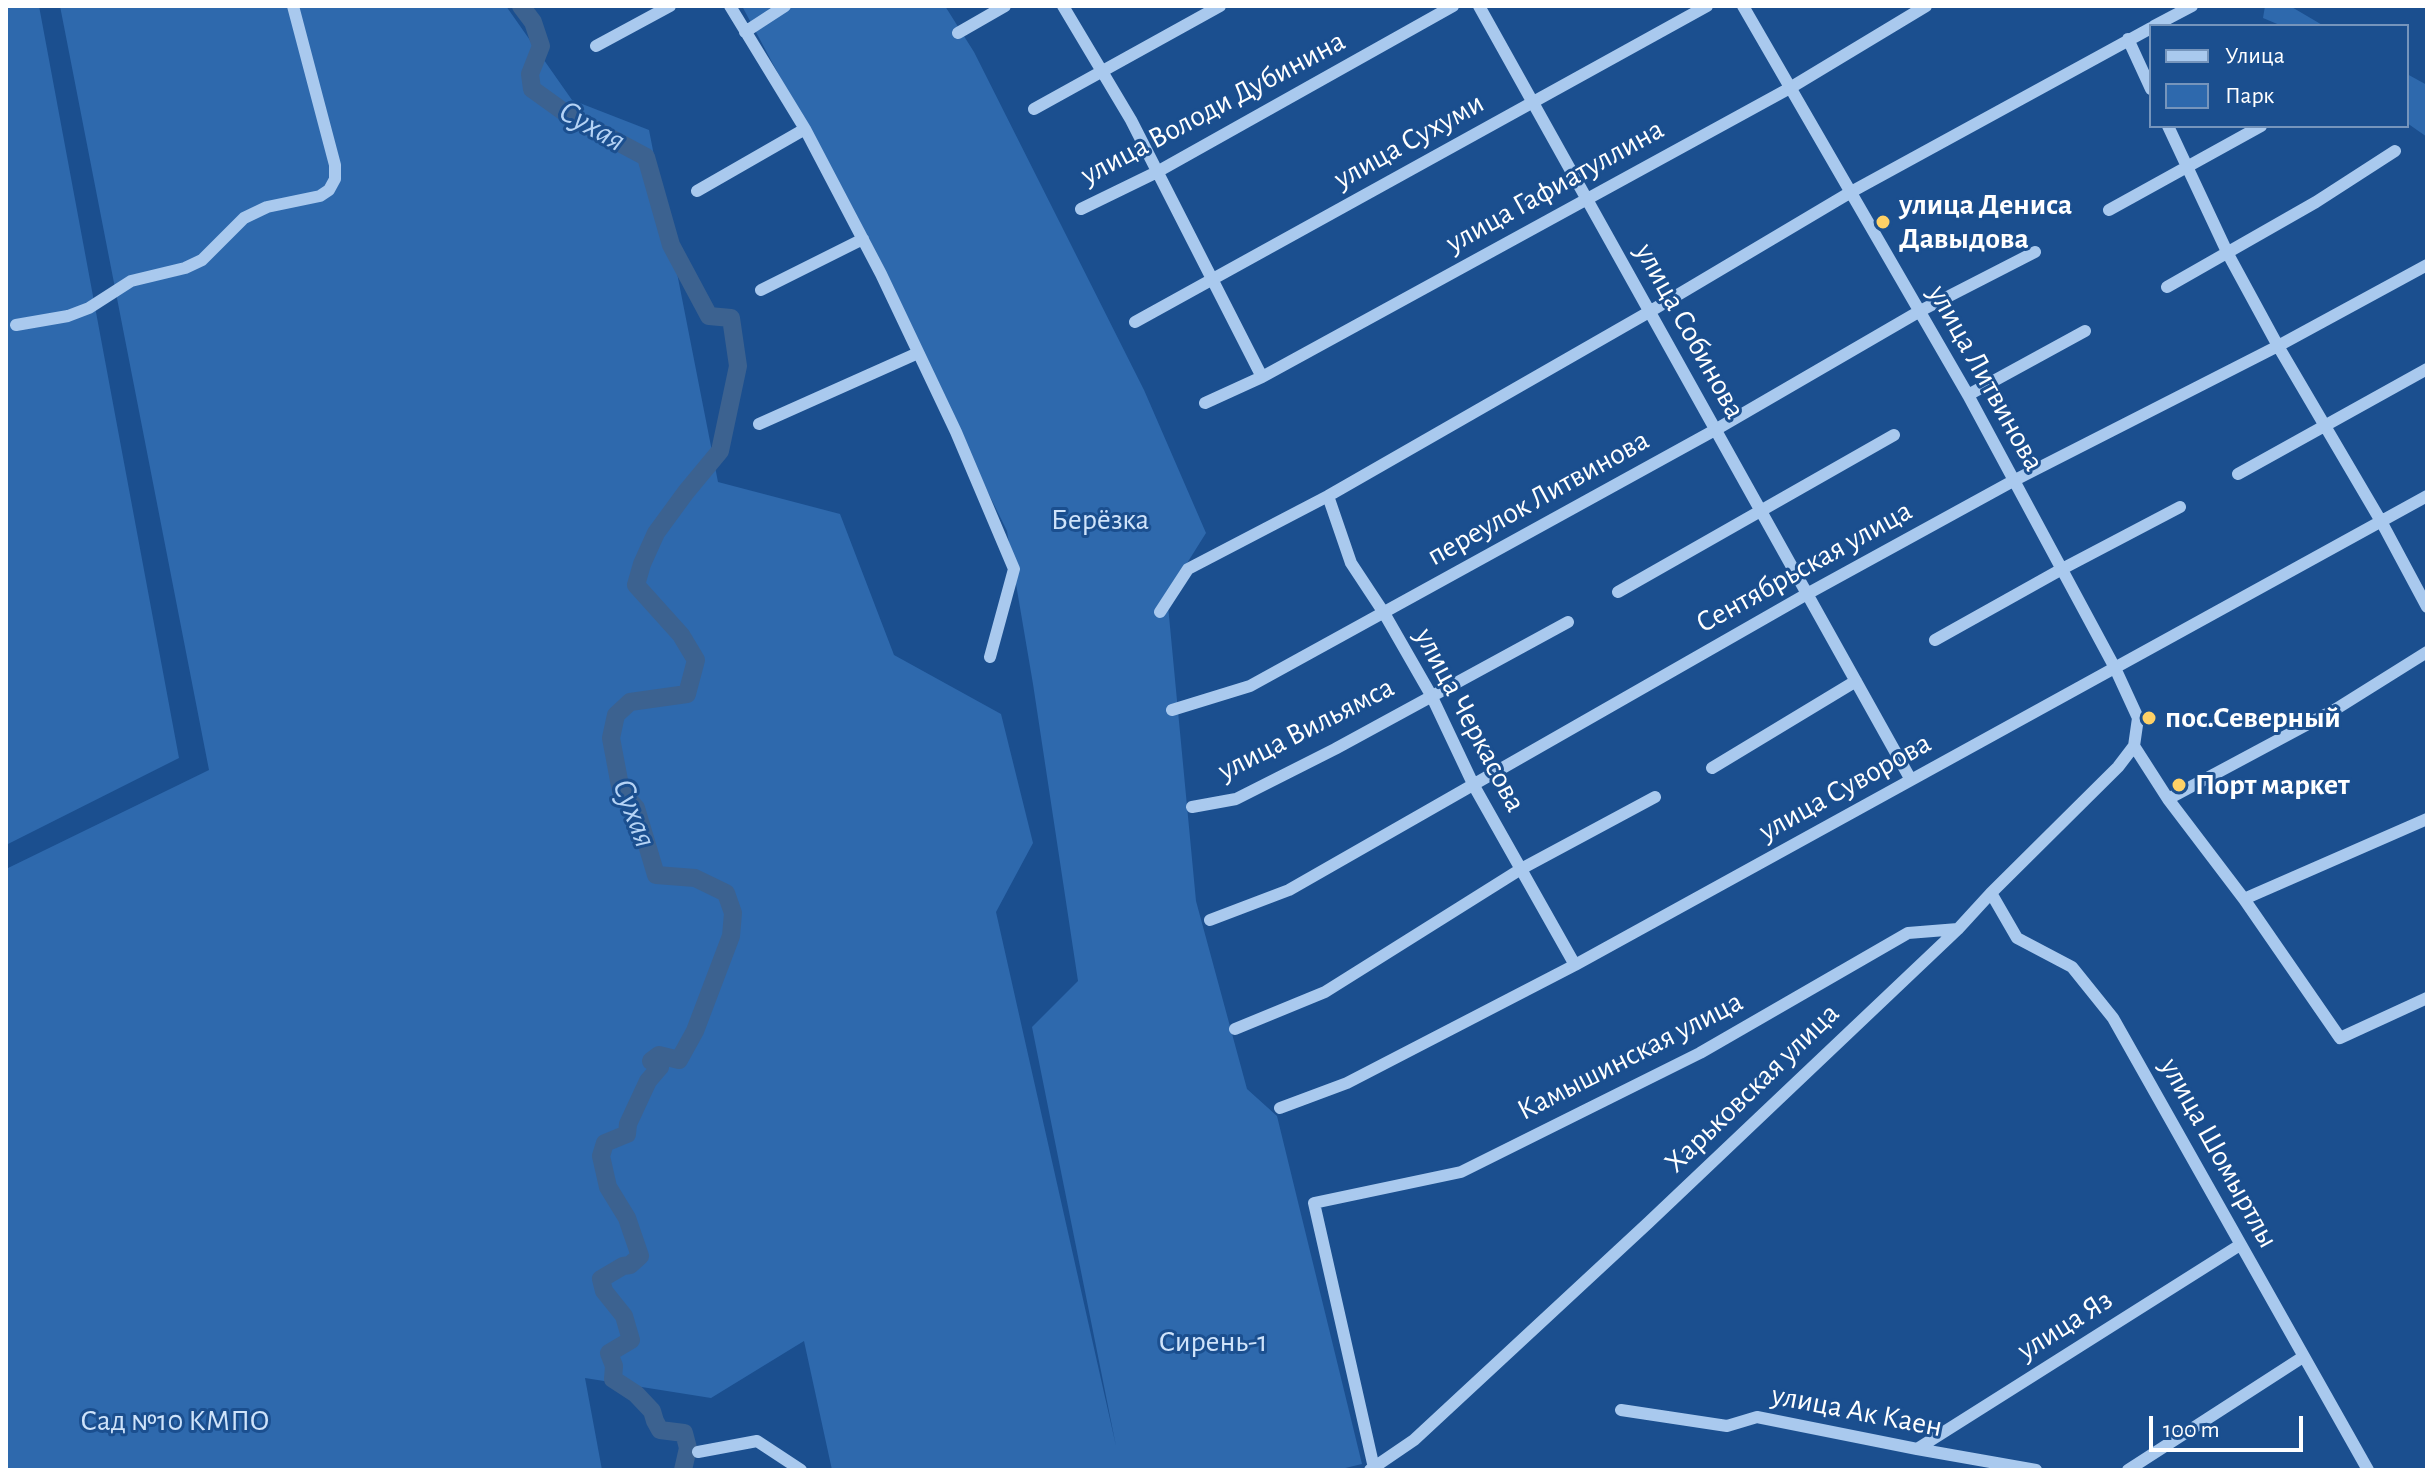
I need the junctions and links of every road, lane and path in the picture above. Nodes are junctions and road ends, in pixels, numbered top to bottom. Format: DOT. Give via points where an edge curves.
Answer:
graph roads {
  1 [pos="293,6"];
  2 [pos="670,6"];
  3 [pos="730,6"];
  4 [pos="785,6"];
  5 [pos="1005,6"];
  6 [pos="1063,6"];
  7 [pos="1220,6"];
  8 [pos="1453,6"];
  9 [pos="1479,6"];
  10 [pos="1707,6"];
  11 [pos="1743,6"];
  12 [pos="1926,6"];
  13 [pos="2192,6"];
  14 [pos="2158,24"];
  15 [pos="2149,28"];
  16 [pos="745,32"];
  17 [pos="958,33"];
  18 [pos="2128,39"];
  19 [pos="596,46"];
  20 [pos="1102,70"];
  21 [pos="2149,85"];
  22 [pos="1790,88"];
  23 [pos="1533,103"];
  24 [pos="1034,109"];
  25 [pos="2169,128"];
  26 [pos="2257,128"];
  27 [pos="805,129"];
  28 [pos="2395,151"];
  29 [pos="2186,167"];
  30 [pos="1157,172"];
  31 [pos="697,191"];
  32 [pos="1851,192"];
  33 [pos="1586,198"];
  34 [pos="1081,209"];
  35 [pos="2109,210"];
  36 [pos="863,239"];
  37 [pos="2035,252"];
  38 [pos="2228,254"];
  39 [pos="2427,265"];
  40 [pos="1212,279"];
  41 [pos="2167,287"];
  42 [pos="761,290"];
  43 [pos="1920,311"];
  44 [pos="1649,312"];
  45 [pos="1135,322"];
  46 [pos="16,325"];
  47 [pos="2085,331"];
  48 [pos="2278,346"];
  49 [pos="918,353"];
  50 [pos="2427,369"];
  51 [pos="1262,377"];
  52 [pos="1968,395"];
  53 [pos="1205,403"];
  54 [pos="759,424"];
  55 [pos="2325,425"];
  56 [pos="1715,430"];
  57 [pos="1894,435"];
  58 [pos="2238,474"];
  59 [pos="2013,481"];
  60 [pos="1328,496"];
  61 [pos="2427,496"];
  62 [pos="2180,507"];
  63 [pos="1760,510"];
  64 [pos="2382,523"];
  65 [pos="2062,569"];
  66 [pos="1618,592"];
  67 [pos="1807,594"];
  68 [pos="2427,607"];
  69 [pos="1160,612"];
  70 [pos="1384,613"];
  71 [pos="1568,622"];
  72 [pos="1935,640"];
  73 [pos="2427,652"];
  74 [pos="990,657"];
  75 [pos="2115,668"];
  76 [pos="1856,681"];
  77 [pos="1431,695"];
  78 [pos="1172,710"];
  79 [pos="2134,746"];
  80 [pos="1712,768"];
  81 [pos="1911,780"];
  82 [pos="1474,786"];
  83 [pos="1655,797"];
  84 [pos="2168,799"];
  85 [pos="1192,807"];
  86 [pos="2427,819"];
  87 [pos="1521,869"];
  88 [pos="1991,893"];
  89 [pos="2244,899"];
  90 [pos="1210,920"];
  91 [pos="1958,929"];
  92 [pos="1575,965"];
  93 [pos="2427,998"];
  94 [pos="1235,1029"];
  95 [pos="1280,1108"];
  96 [pos="2240,1245"];
  97 [pos="2303,1357"];
  98 [pos="1621,1410"];
  99 [pos="1917,1449"];
  100 [pos="698,1452"];
  101 [pos="1372,1469"];
  102 [pos="801,1470"];
  103 [pos="2036,1470"];
  104 [pos="2128,1470"];
  105 [pos="2368,1470"];
  1 -- 46 [label="street" via="335,165 329,190 244,218 202,260 185,268 131,281 68,316"];
  2 -- 19 [label="street"];
  3 -- 16 [label="street"];
  4 -- 16 [label="street"];
  5 -- 17 [label="street"];
  6 -- 20 [label="street"];
  7 -- 20 [label="street"];
  8 -- 30 [label="street, улица Володи Дубинина"];
  9 -- 23 [label="street, улица Собинова"];
  10 -- 23 [label="street, улица Сухуми"];
  11 -- 22 [label="street, улица Литвинова"];
  12 -- 22 [label="street, улица Гафиатуллина"];
  13 -- 14 [label="street"];
  15 -- 18 [label="street"];
  16 -- 27 [label="street"];
  18 -- 21 [label="street"];
  18 -- 32 [label="street"];
  20 -- 24 [label="street"];
  20 -- 30 [label="street"];
  22 -- 32 [label="street, улица Литвинова"];
  22 -- 33 [label="street, улица Гафиатуллина"];
  23 -- 33 [label="street, улица Собинова"];
  23 -- 40 [label="street, улица Сухуми"];
  25 -- 29 [label="street"];
  26 -- 29 [label="street"];
  27 -- 31 [label="street"];
  27 -- 36 [label="street"];
  28 -- 38 [label="street"];
  29 -- 35 [label="street"];
  29 -- 38 [label="street"];
  30 -- 34 [label="street, улица Володи Дубинина"];
  30 -- 40 [label="street"];
  32 -- 43 [label="street, улица Литвинова"];
  32 -- 44 [label="street"];
  33 -- 44 [label="street, улица Собинова"];
  33 -- 51 [label="street, улица Гафиатуллина"];
  36 -- 42 [label="street"];
  36 -- 49 [label="street"];
  37 -- 43 [label="street, переулок Литвинова"];
  38 -- 41 [label="street"];
  38 -- 48 [label="street"];
  39 -- 48 [label="street, Сентябрьская улица"];
  40 -- 45 [label="street, улица Сухуми"];
  40 -- 51 [label="street"];
  43 -- 52 [label="street, улица Литвинова"];
  43 -- 56 [label="street, переулок Литвинова"];
  44 -- 56 [label="street, улица Собинова"];
  44 -- 60 [label="street"];
  47 -- 52 [label="street"];
  48 -- 55 [label="street"];
  48 -- 59 [label="street, Сентябрьская улица"];
  49 -- 54 [label="street"];
  49 -- 74 [label="street" via="1014,569"];
  50 -- 55 [label="street"];
  51 -- 53 [label="street, улица Гафиатуллина"];
  52 -- 59 [label="street, улица Литвинова"];
  55 -- 58 [label="street"];
  55 -- 64 [label="street"];
  56 -- 63 [label="street, улица Собинова"];
  56 -- 70 [label="street, переулок Литвинова"];
  57 -- 63 [label="street"];
  59 -- 65 [label="street, улица Литвинова"];
  59 -- 67 [label="street, Сентябрьская улица"];
  60 -- 69 [label="street" via="1188,569"];
  60 -- 70 [label="street, улица Черкасова" via="1351,563"];
  61 -- 64 [label="street, улица Суворова"];
  62 -- 65 [label="street"];
  63 -- 66 [label="street"];
  63 -- 67 [label="street, улица Собинова"];
  64 -- 68 [label="street"];
  64 -- 75 [label="street, улица Суворова"];
  65 -- 72 [label="street"];
  65 -- 75 [label="street, улица Литвинова"];
  67 -- 76 [label="street, улица Собинова"];
  67 -- 82 [label="street, Сентябрьская улица"];
  70 -- 77 [label="street, улица Черкасова"];
  70 -- 78 [label="street, переулок Литвинова" via="1250,686"];
  71 -- 77 [label="street, улица Вильямса"];
  73 -- 84 [label="street" via="2336,709"];
  75 -- 79 [label="street, улица Литвинова" via="2138,718"];
  75 -- 81 [label="street, улица Суворова"];
  76 -- 80 [label="street"];
  76 -- 81 [label="street, улица Собинова"];
  77 -- 82 [label="street, улица Черкасова"];
  77 -- 85 [label="street, улица Вильямса" via="1236,799"];
  79 -- 84 [label="street"];
  79 -- 88 [label="street, Харьковская улица"];
  81 -- 92 [label="street, улица Суворова"];
  82 -- 87 [label="street, улица Черкасова"];
  82 -- 90 [label="street, Сентябрьская улица" via="1289,890"];
  83 -- 87 [label="street"];
  84 -- 89 [label="street"];
  86 -- 89 [label="street"];
  87 -- 92 [label="street, улица Черкасова"];
  87 -- 94 [label="street" via="1325,992"];
  88 -- 91 [label="street, Харьковская улица"];
  88 -- 96 [label="street, улица Шомыртлы" via="2017,938 2072,967 2113,1018"];
  89 -- 93 [label="street" via="2340,1038"];
  91 -- 101 [label="street, Харьковская улица" via="1420,1435"];
  91 -- 101 [label="street, Камышинская улица" via="1908,933 1700,1053 1461,1172 1314,1203"];
  92 -- 95 [label="street, улица Суворова" via="1347,1083"];
  96 -- 97 [label="street, улица Шомыртлы"];
  96 -- 99 [label="street, улица Яз"];
  97 -- 104 [label="street"];
  97 -- 105 [label="street, улица Шомыртлы"];
  98 -- 99 [label="street, улица Ак Каен" via="1727,1426 1757,1417"];
  99 -- 103 [label="street, улица Ак Каен"];
  100 -- 102 [label="street" via="757,1441"];
}
